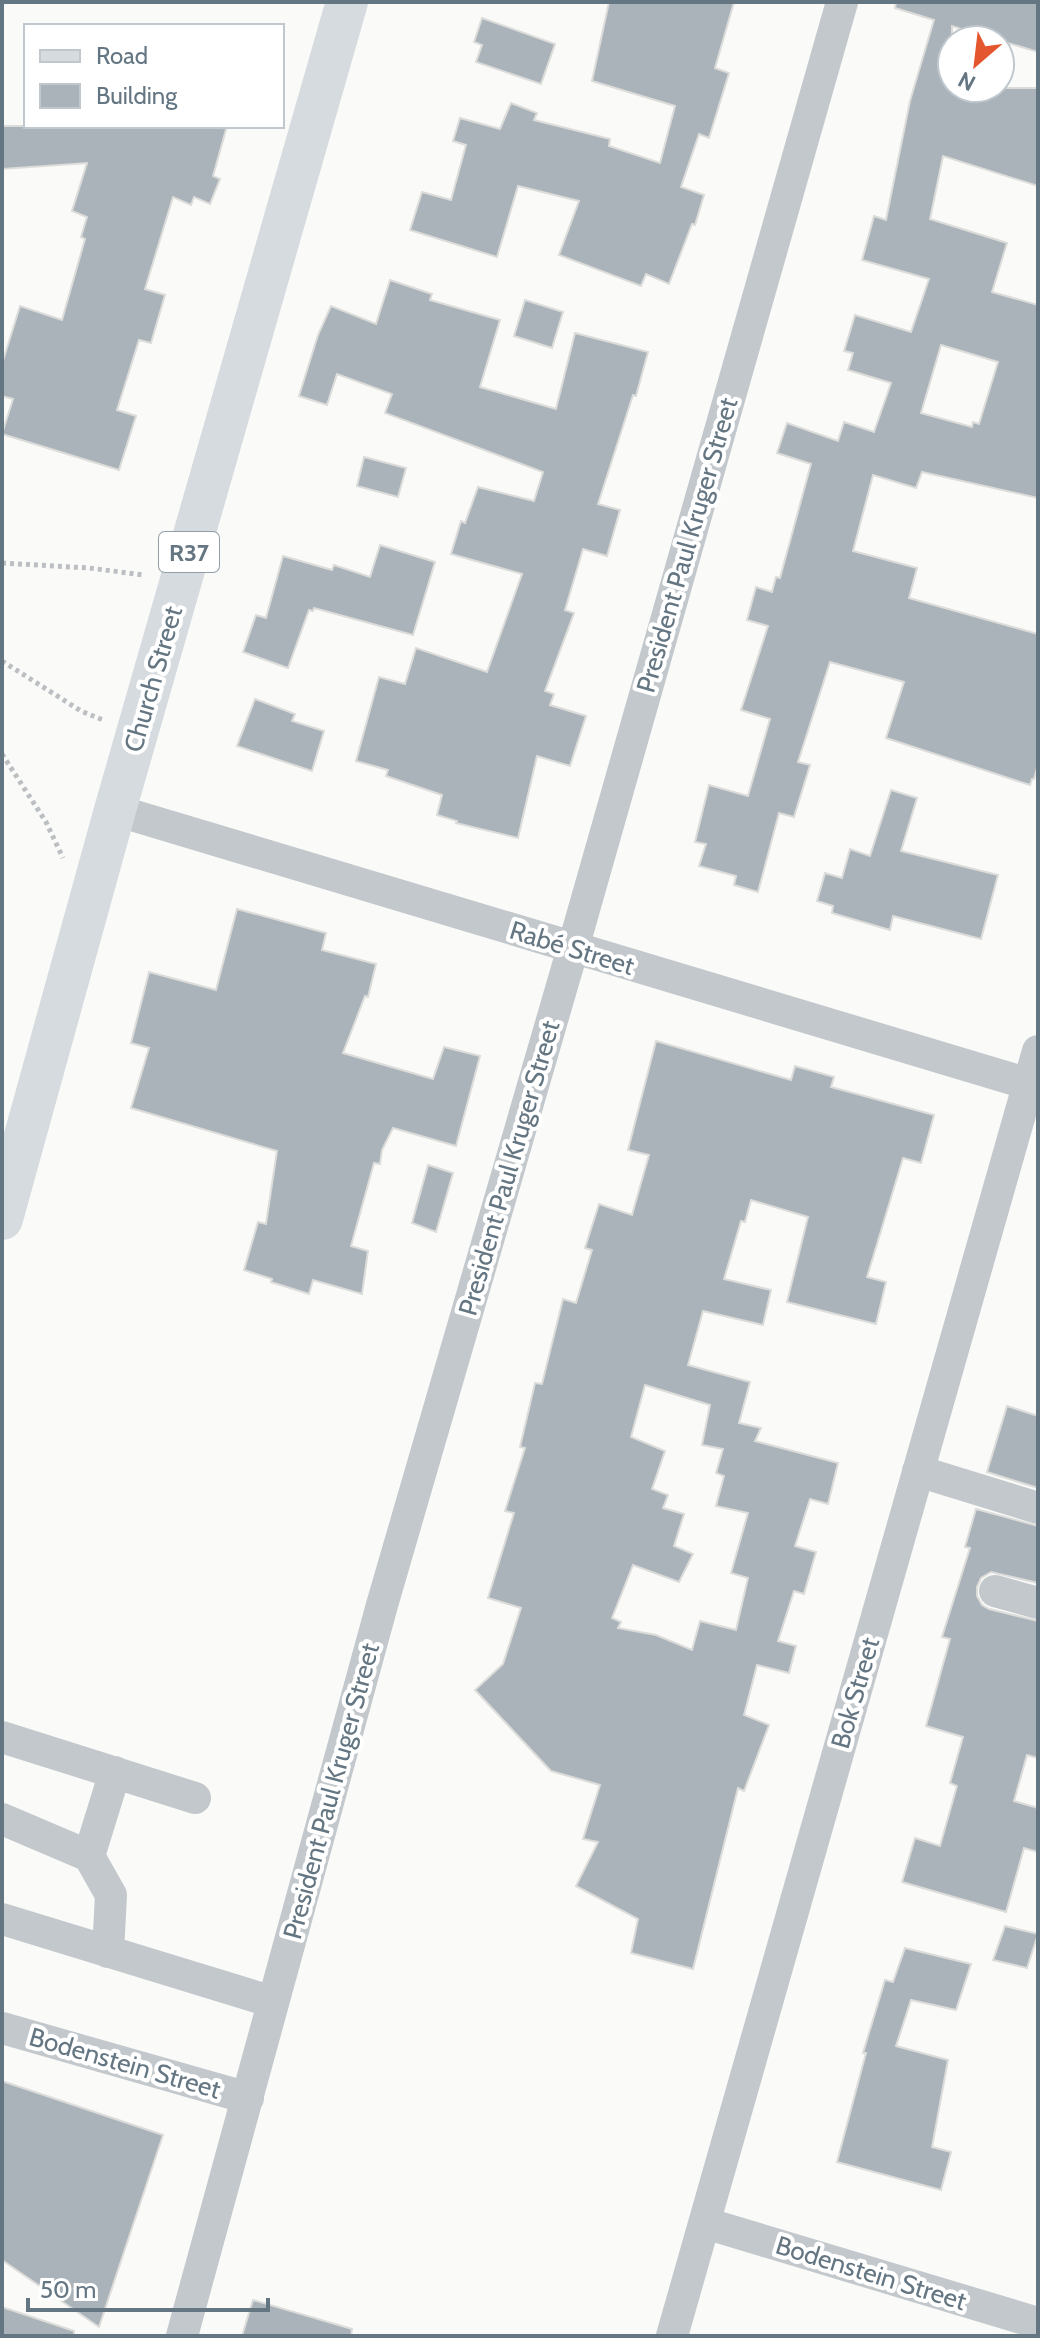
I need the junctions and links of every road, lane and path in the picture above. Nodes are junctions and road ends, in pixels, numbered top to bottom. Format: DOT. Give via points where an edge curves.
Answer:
graph roads {
  1 [pos="347,2"];
  2 [pos="842,2"];
  3 [pos="2,563"];
  4 [pos="181,579"];
  5 [pos="2,661"];
  6 [pos="137,734"];
  7 [pos="2,754"];
  8 [pos="115,810"];
  9 [pos="63,860"];
  10 [pos="573,948"];
  11 [pos="1038,1051"];
  12 [pos="1029,1084"];
  13 [pos="5,1200"];
  14 [pos="918,1471"];
  15 [pos="1038,1508"];
  16 [pos="995,1591"];
  17 [pos="1038,1603"];
  18 [pos="2,1737"];
  19 [pos="115,1772"];
  20 [pos="195,1798"];
  21 [pos="2,1819"];
  22 [pos="89,1856"];
  23 [pos="2,1919"];
  24 [pos="108,1952"];
  25 [pos="273,2002"];
  26 [pos="2,2028"];
  27 [pos="248,2098"];
  28 [pos="705,2223"];
  29 [pos="1038,2323"];
  30 [pos="182,2336"];
  31 [pos="672,2336"];
  1 -- 4 [label="main road, Church Street / R37"];
  2 -- 10 [label="street, President Paul Kruger Street"];
  3 -- 4 [label="path"];
  4 -- 6 [label="main road, Church Street / R37"];
  5 -- 6 [label="path" via="81,711"];
  6 -- 8 [label="main road, Church Street / R37"];
  7 -- 9 [label="path" via="46,822"];
  8 -- 10 [label="street, Rabé Street"];
  8 -- 13 [label="main road, Church Street / R37"];
  10 -- 12 [label="street, Rabé Street"];
  10 -- 25 [label="street, President Paul Kruger Street"];
  11 -- 12 [label="street, Bok Street"];
  12 -- 14 [label="street, Bok Street"];
  14 -- 15 [label="street"];
  14 -- 28 [label="street, Bok Street"];
  16 -- 17 [label="street"];
  18 -- 19 [label="street"];
  19 -- 20 [label="street"];
  19 -- 22 [label="street"];
  21 -- 22 [label="street"];
  22 -- 24 [label="street" via="111,1895"];
  23 -- 24 [label="street"];
  24 -- 25 [label="street"];
  25 -- 27 [label="street, President Paul Kruger Street"];
  26 -- 27 [label="street, Bodenstein Street"];
  27 -- 30 [label="street, President Paul Kruger Street"];
  28 -- 29 [label="street, Bodenstein Street"];
  28 -- 31 [label="street, Bok Street"];
}
